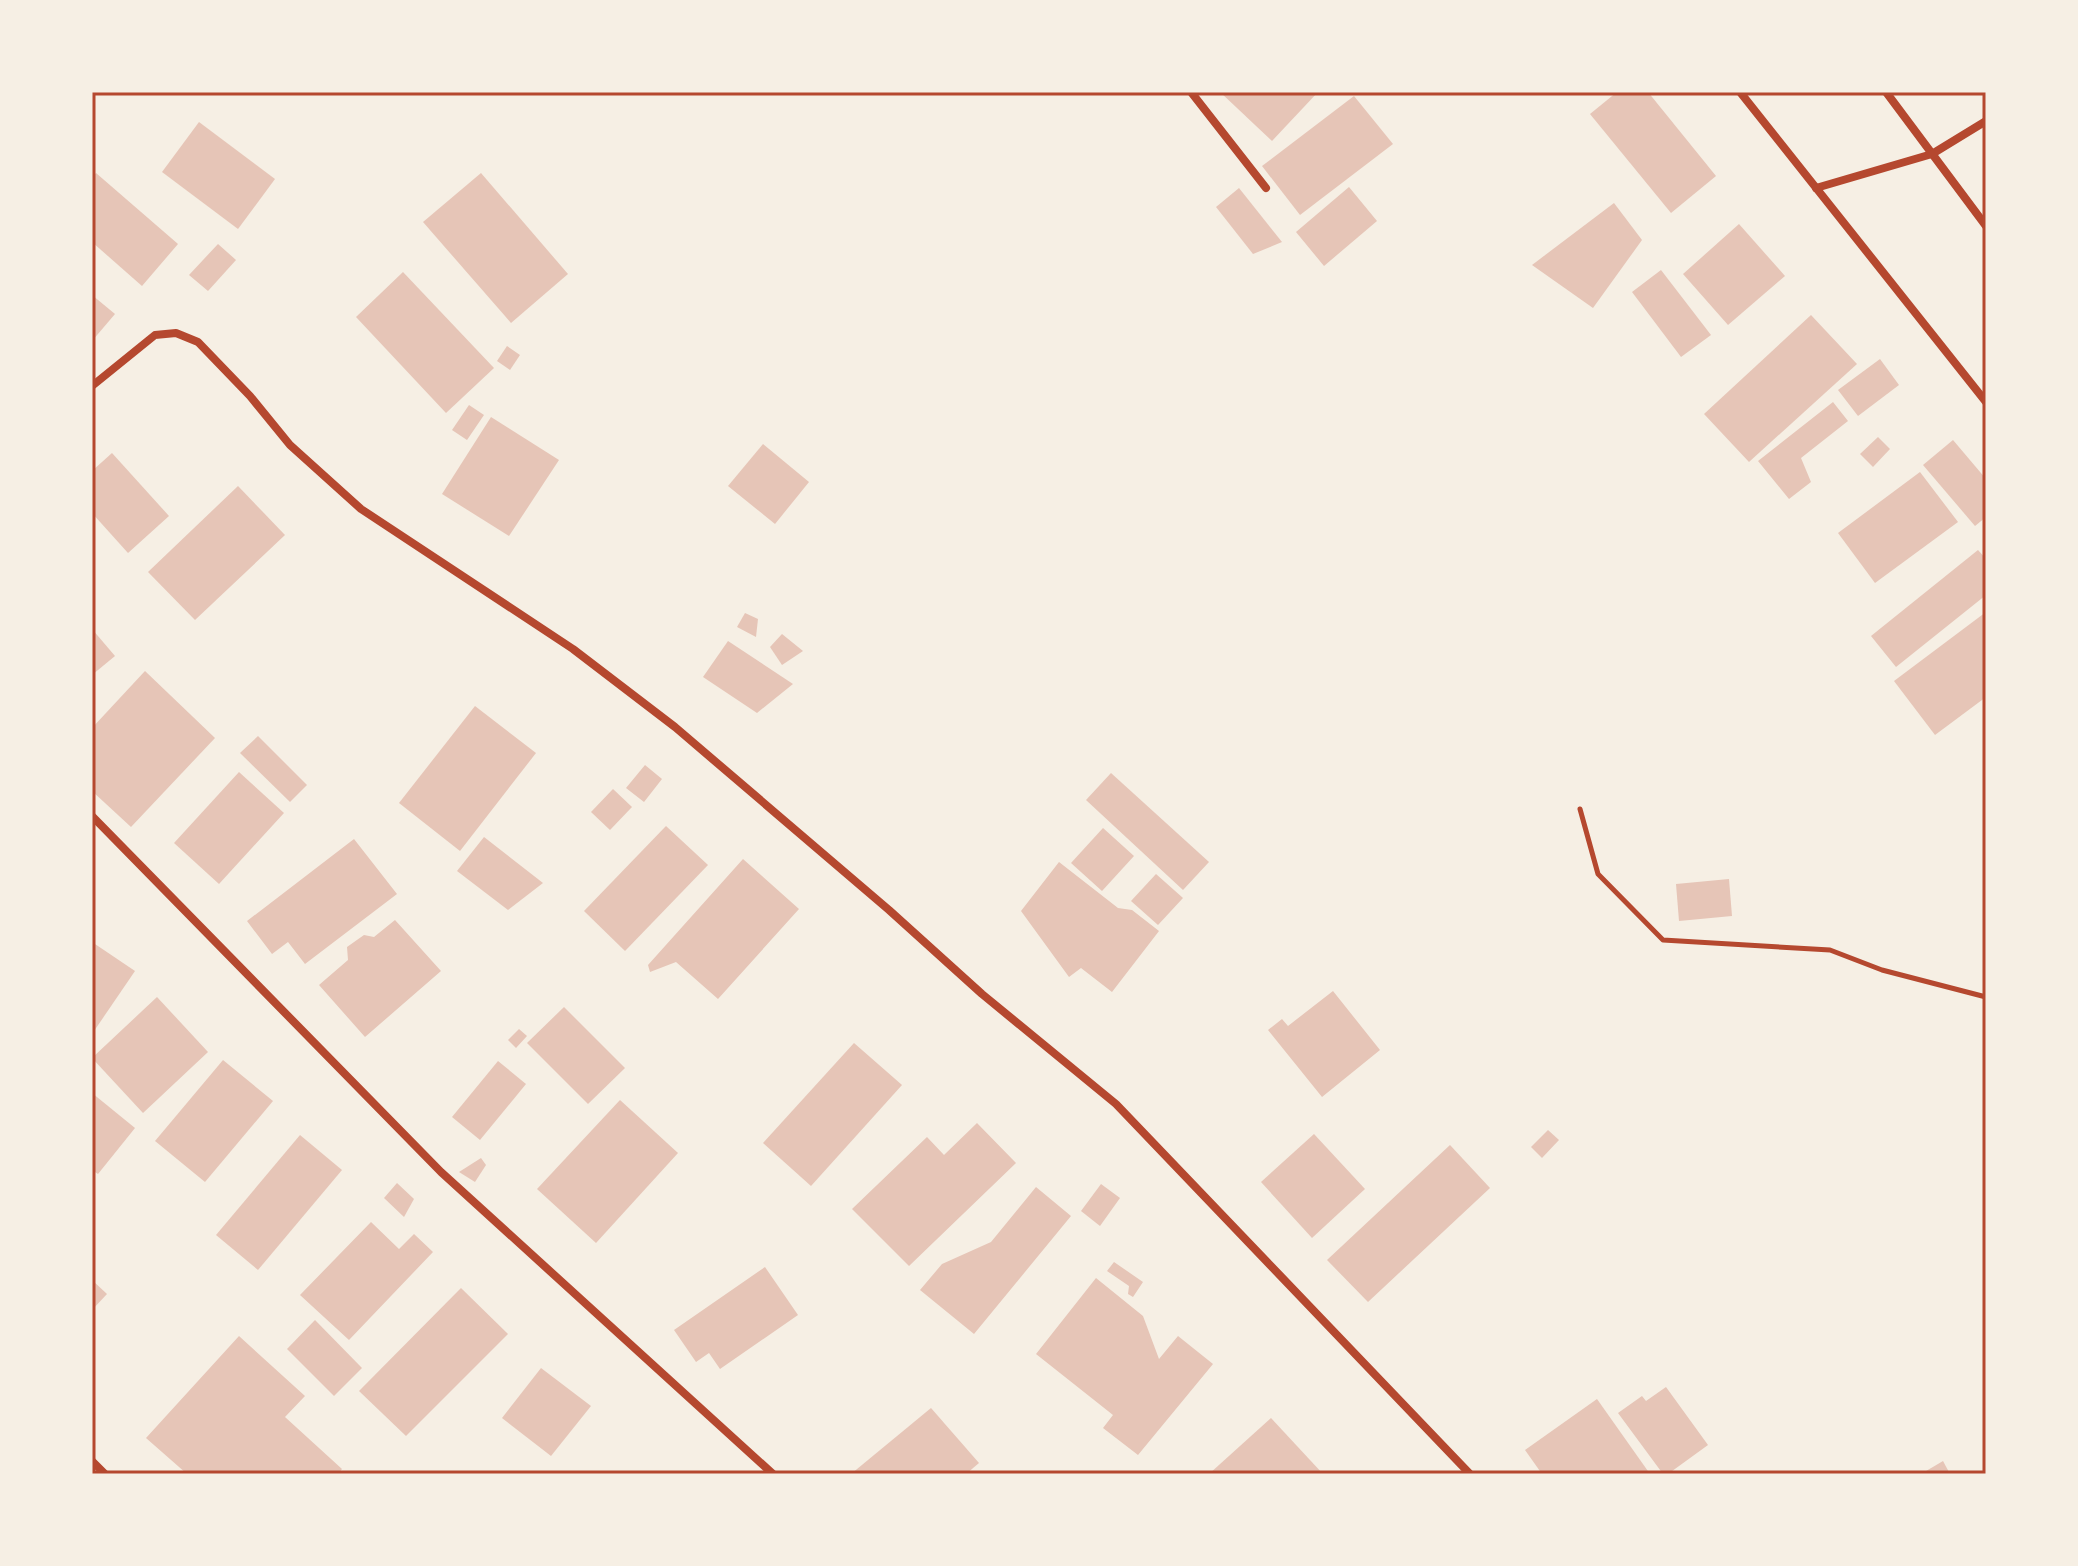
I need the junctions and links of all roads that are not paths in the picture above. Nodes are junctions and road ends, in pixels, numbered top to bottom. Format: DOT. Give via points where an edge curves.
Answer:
graph roads {
  1 [pos="1191,92"];
  2 [pos="1740,92"];
  3 [pos="1886,92"];
  4 [pos="1986,121"];
  5 [pos="1932,154"];
  6 [pos="1266,188"];
  7 [pos="1816,188"];
  8 [pos="1986,226"];
  9 [pos="92,386"];
  10 [pos="1986,402"];
  11 [pos="92,816"];
  12 [pos="92,1461"];
  13 [pos="105,1474"];
  14 [pos="773,1474"];
  15 [pos="1470,1474"];
  1 -- 6 [label="street"];
  2 -- 7 [label="street"];
  3 -- 5 [label="street"];
  4 -- 5 [label="street"];
  5 -- 7 [label="street"];
  5 -- 8 [label="street"];
  7 -- 10 [label="street"];
  9 -- 15 [label="street" via="155,335 176,333 198,342 290,445 361,509 560,641 675,727 1116,1104"];
  11 -- 14 [label="street" via="441,1172"];
  12 -- 13 [label="street"];
}
